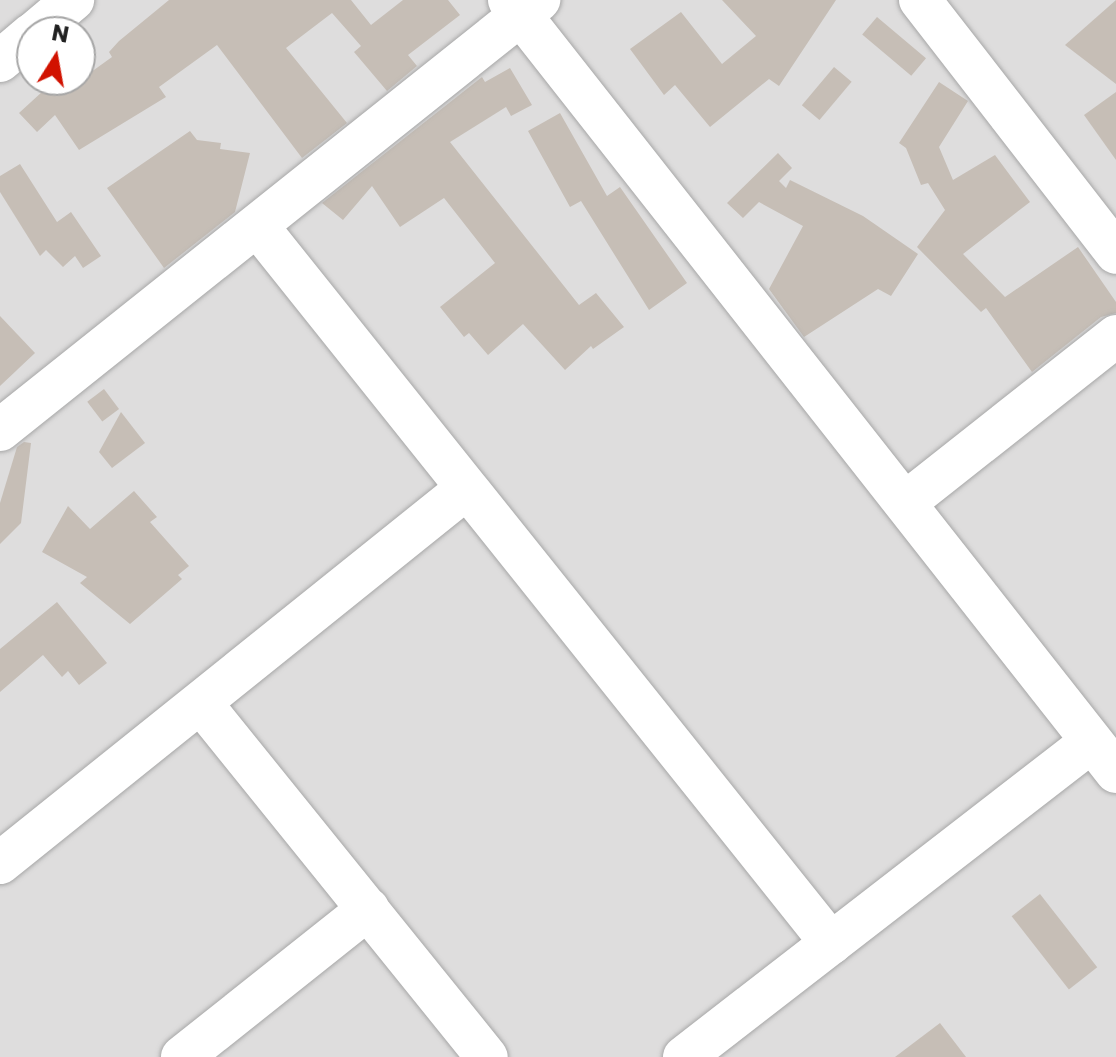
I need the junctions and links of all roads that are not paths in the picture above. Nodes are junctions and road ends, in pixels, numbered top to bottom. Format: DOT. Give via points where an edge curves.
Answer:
graph roads {
  1 [pos="73,0"];
  2 [pos="920,0"];
  3 [pos="523,5"];
  4 [pos="54,16"];
  5 [pos="16,47"];
  6 [pos="0,61"];
  7 [pos="259,228"];
  8 [pos="1116,253"];
  9 [pos="1116,336"];
  10 [pos="0,430"];
  11 [pos="466,489"];
  12 [pos="906,502"];
  13 [pos="201,703"];
  14 [pos="1104,757"];
  15 [pos="0,863"];
  16 [pos="368,909"];
  17 [pos="831,943"];
  18 [pos="182,1057"];
  19 [pos="487,1057"];
  20 [pos="684,1057"];
  1 -- 4 [label="street"];
  2 -- 8 [label="street"];
  3 -- 7 [label="street"];
  3 -- 12 [label="street"];
  5 -- 6 [label="street"];
  7 -- 10 [label="street"];
  7 -- 11 [label="street"];
  9 -- 12 [label="street"];
  11 -- 13 [label="street"];
  11 -- 17 [label="street"];
  12 -- 14 [label="street"];
  13 -- 15 [label="street"];
  13 -- 16 [label="street"];
  14 -- 17 [label="street"];
  16 -- 18 [label="street"];
  16 -- 19 [label="street"];
  17 -- 20 [label="street"];
}
